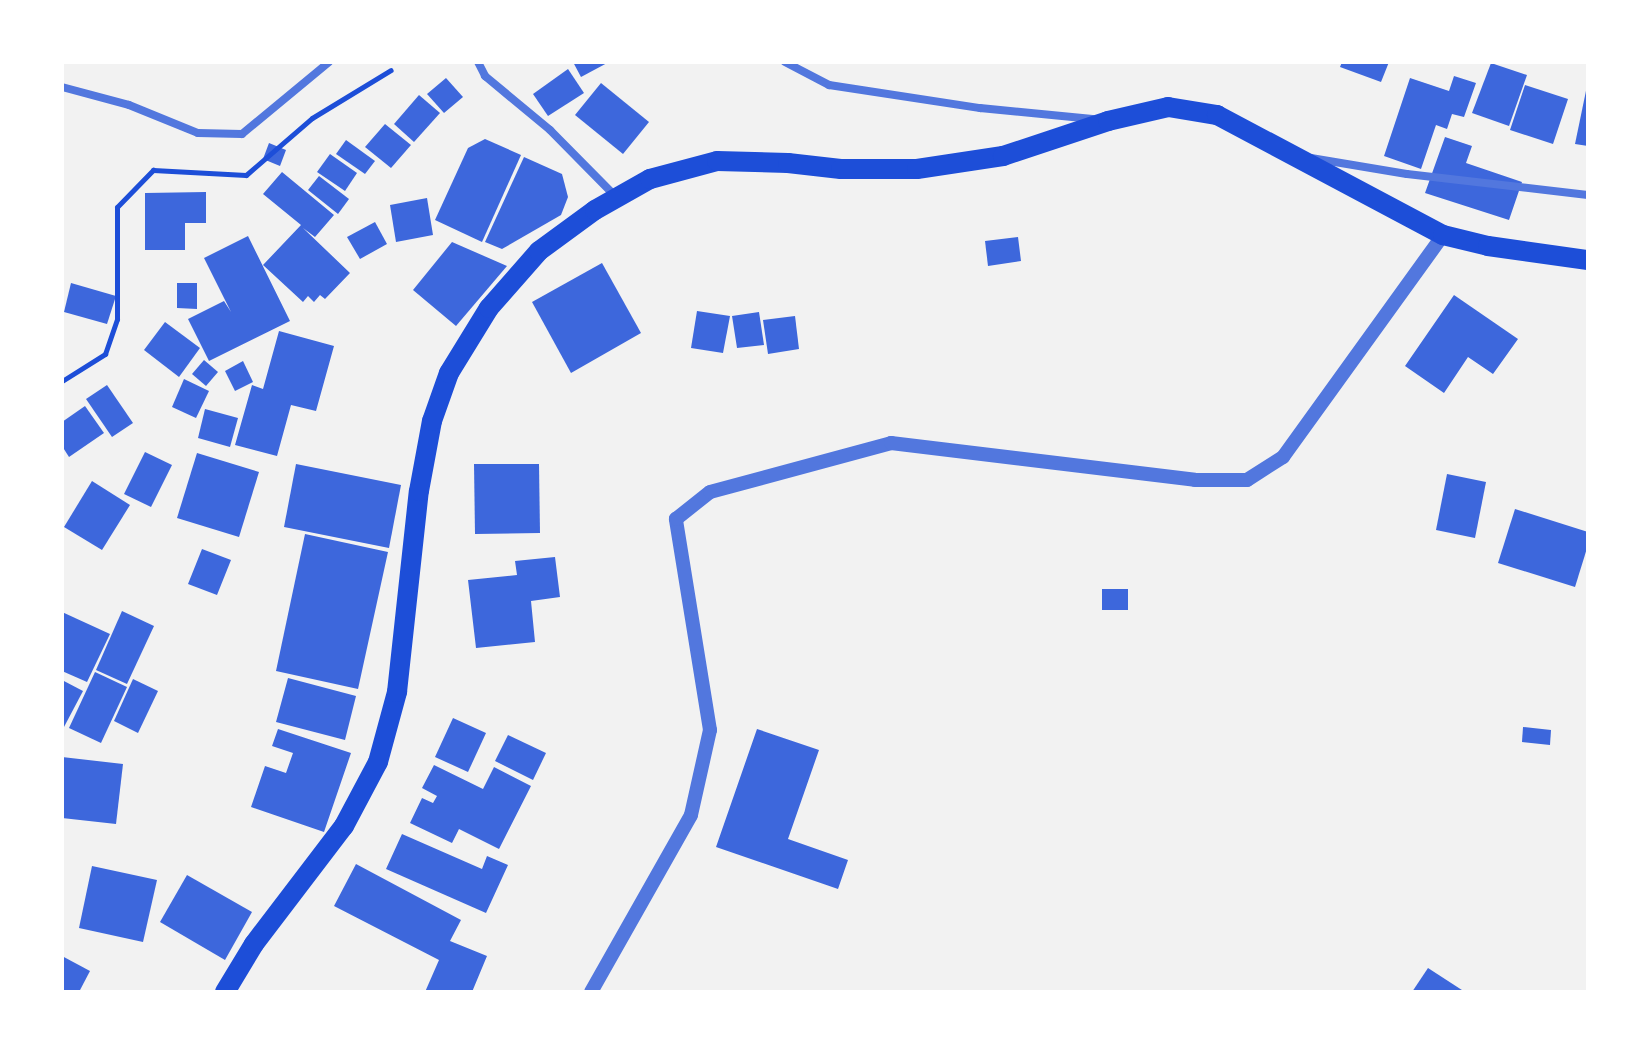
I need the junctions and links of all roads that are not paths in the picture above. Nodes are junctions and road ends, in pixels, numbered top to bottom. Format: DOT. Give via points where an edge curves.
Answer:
graph roads {
  1 [pos="329,62"];
  2 [pos="478,62"];
  3 [pos="785,62"];
  4 [pos="62,87"];
  5 [pos="1108,121"];
  6 [pos="1291,154"];
  7 [pos="1588,195"];
  8 [pos="617,197"];
  9 [pos="1443,235"];
  10 [pos="1588,260"];
  11 [pos="225,992"];
  12 [pos="591,992"];
  1 -- 4 [label="street" via="242,134 198,133 129,105"];
  2 -- 8 [label="street" via="485,76 550,130"];
  3 -- 5 [label="street" via="829,85"];
  5 -- 6 [label="main road" via="1168,107 1217,115"];
  5 -- 8 [label="main road" via="1003,156 917,169 717,161 650,179"];
  6 -- 7 [label="street"];
  6 -- 9 [label="main road"];
  8 -- 11 [label="main road" via="539,251 489,308 449,373 432,421 419,491 397,692 378,762 344,826 254,944"];
  9 -- 10 [label="main road"];
  9 -- 12 [label="street" via="1283,457 1247,480 1195,480 891,443 710,492 676,519 710,730 691,815"];
}
